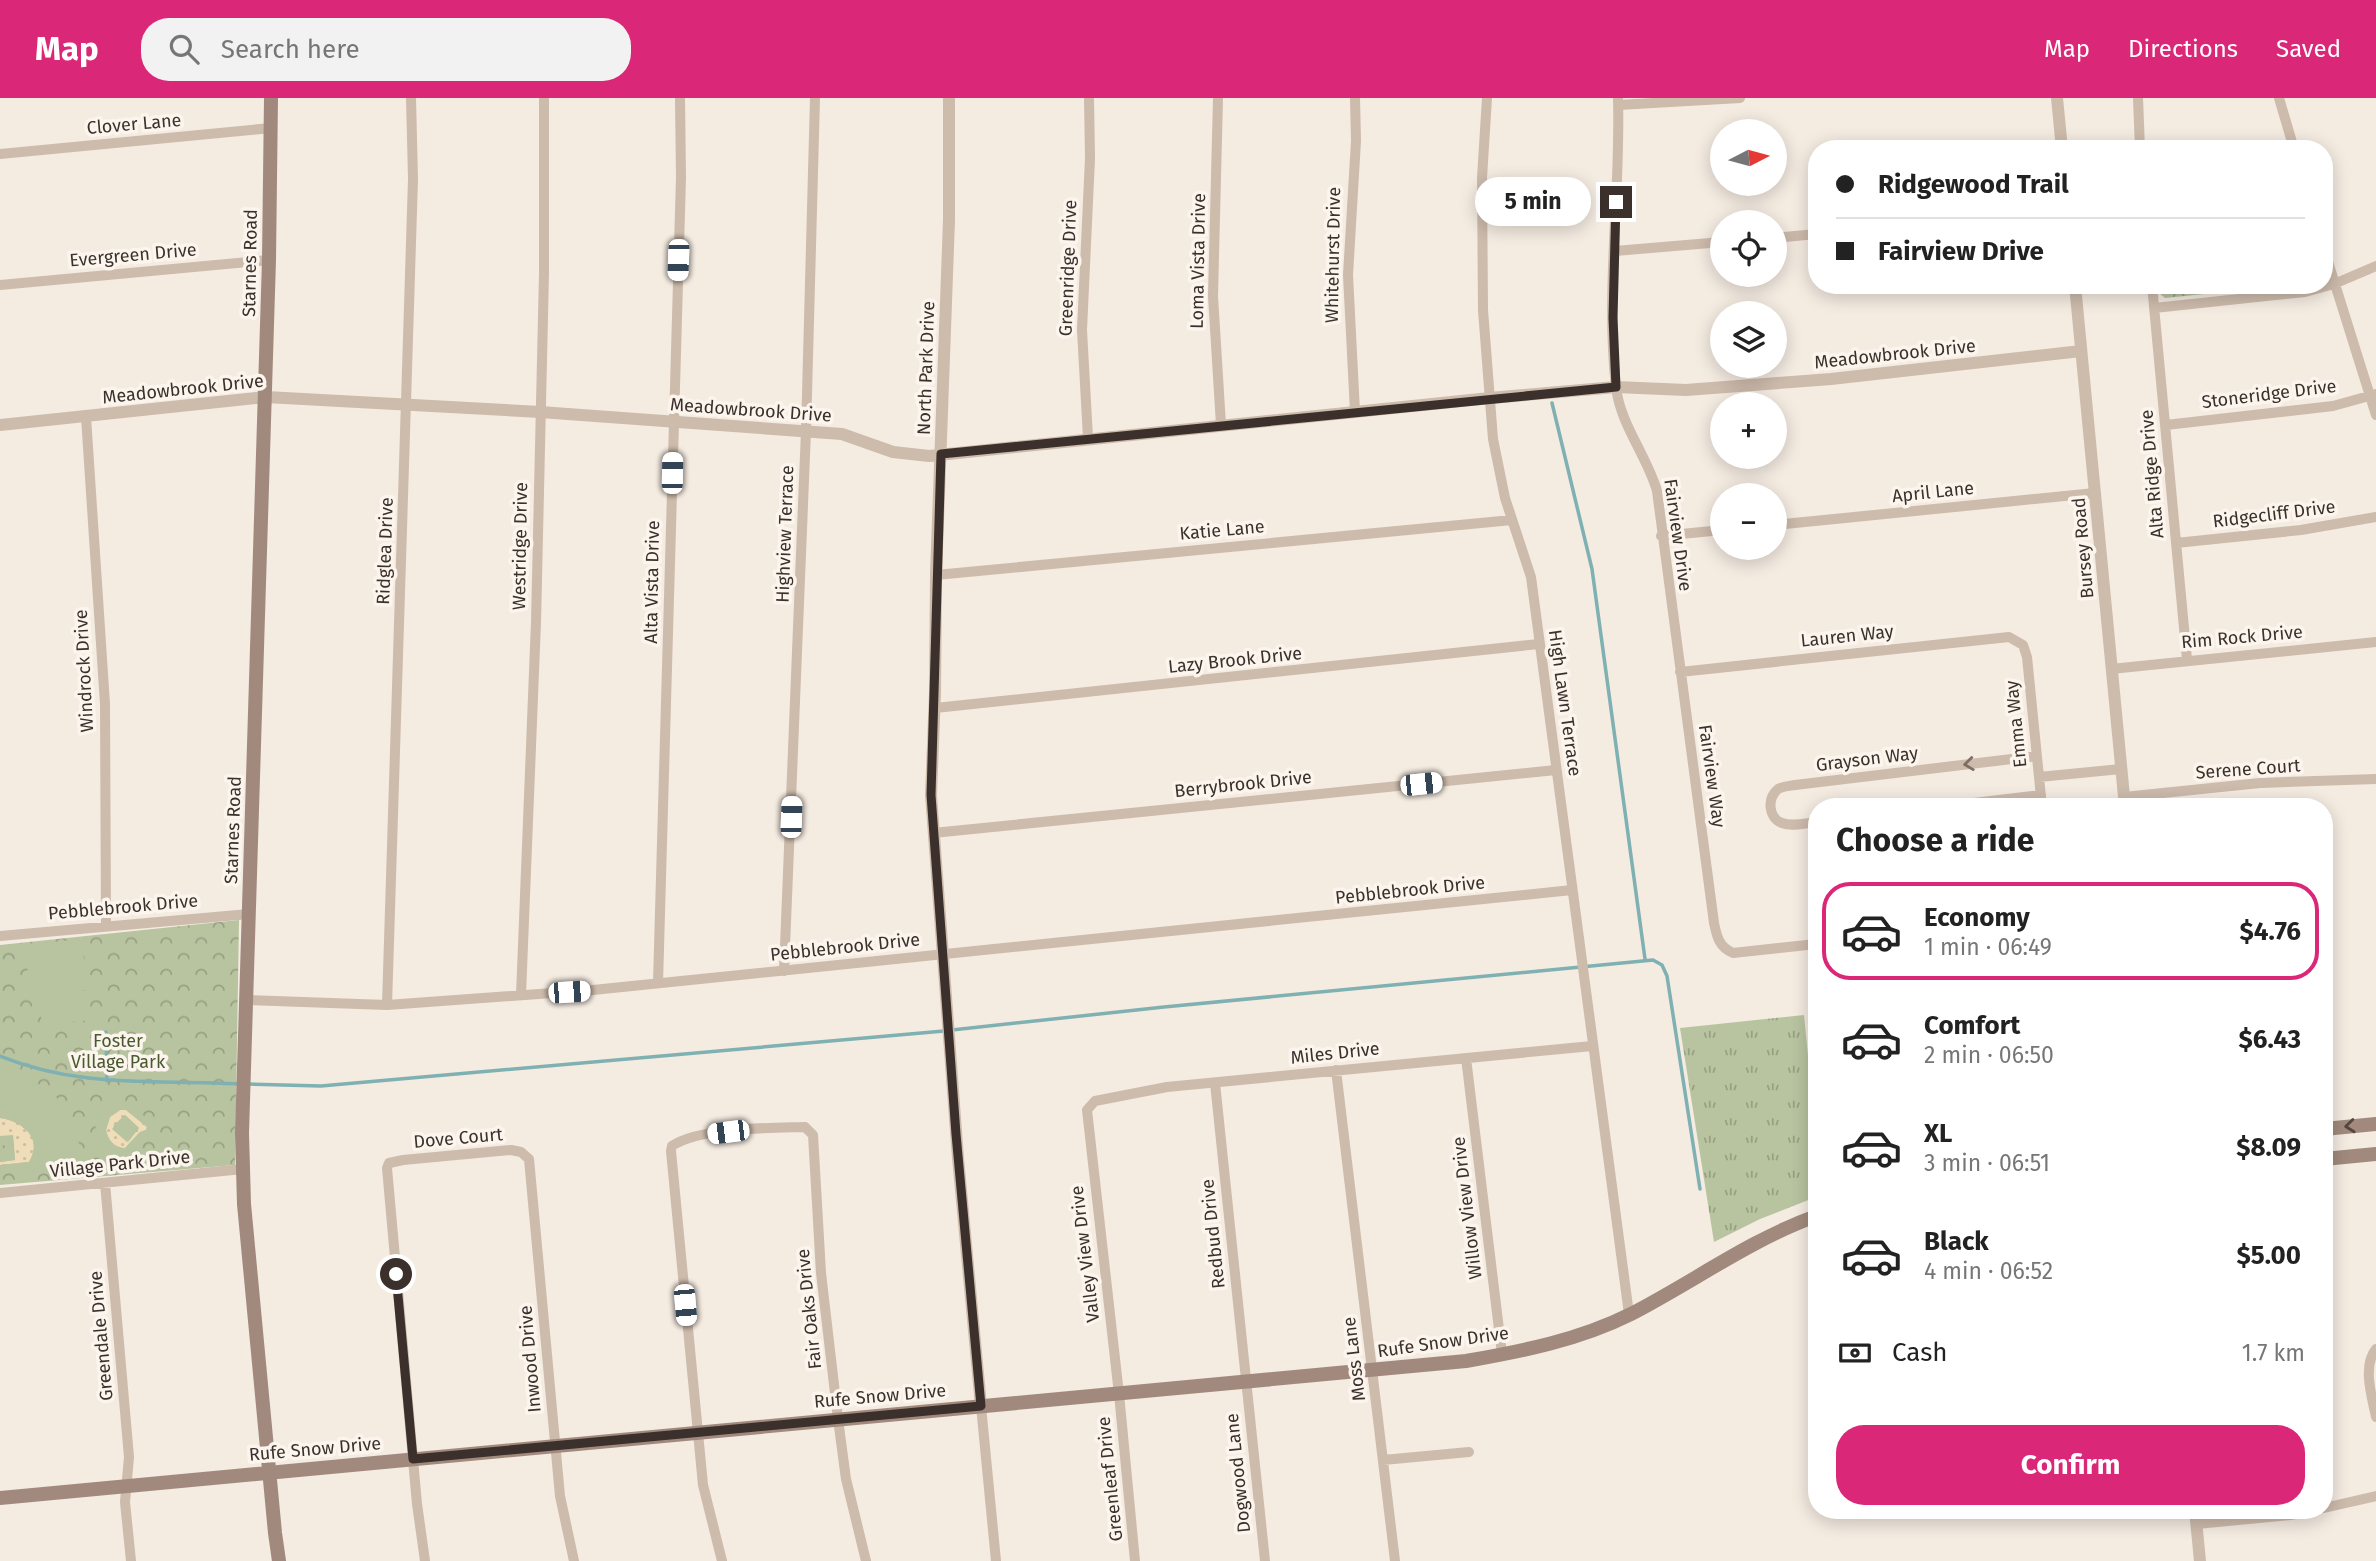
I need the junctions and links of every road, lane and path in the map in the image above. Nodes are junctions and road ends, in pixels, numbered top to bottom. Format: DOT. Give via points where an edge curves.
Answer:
graph roads {
  1 [pos="271,98"];
  2 [pos="411,98"];
  3 [pos="544,98"];
  4 [pos="680,98"];
  5 [pos="815,98"];
  6 [pos="949,98"];
  7 [pos="1089,98"];
  8 [pos="1218,98"];
  9 [pos="1355,98"];
  10 [pos="1487,98"];
  11 [pos="1740,98"];
  12 [pos="2057,98"];
  13 [pos="2138,98"];
  14 [pos="2279,98"];
  15 [pos="1618,102"];
  16 [pos="271,128"];
  17 [pos="2061,140"];
  18 [pos="2140,140"];
  19 [pos="2291,140"];
  20 [pos="0,155"];
  21 [pos="1808,235"];
  22 [pos="1787,237"];
  23 [pos="1710,243"];
  24 [pos="1615,251"];
  25 [pos="270,260"];
  26 [pos="2376,266"];
  27 [pos="2333,280"];
  28 [pos="2334,284"];
  29 [pos="0,285"];
  30 [pos="2076,294"];
  31 [pos="2153,294"];
  32 [pos="2286,294"];
  33 [pos="2154,308"];
  34 [pos="2081,352"];
  35 [pos="1616,387"];
  36 [pos="2373,395"];
  37 [pos="266,397"];
  38 [pos="1490,398"];
  39 [pos="407,406"];
  40 [pos="540,412"];
  41 [pos="1355,412"];
  42 [pos="2376,415"];
  43 [pos="86,417"];
  44 [pos="674,422"];
  45 [pos="0,425"];
  46 [pos="1221,425"];
  47 [pos="2166,425"];
  48 [pos="806,431"];
  49 [pos="1088,438"];
  50 [pos="941,454"];
  51 [pos="2095,493"];
  52 [pos="2376,517"];
  53 [pos="1513,520"];
  54 [pos="1787,524"];
  55 [pos="1710,531"];
  56 [pos="1661,536"];
  57 [pos="2176,543"];
  58 [pos="936,575"];
  59 [pos="1671,606"];
  60 [pos="2018,641"];
  61 [pos="2376,642"];
  62 [pos="1539,644"];
  63 [pos="2187,660"];
  64 [pos="2111,669"];
  65 [pos="1680,673"];
  66 [pos="934,708"];
  67 [pos="2037,756"];
  68 [pos="2121,769"];
  69 [pos="1556,770"];
  70 [pos="2039,777"];
  71 [pos="2376,779"];
  72 [pos="2041,795"];
  73 [pos="2016,798"];
  74 [pos="2041,798"];
  75 [pos="2124,798"];
  76 [pos="2153,798"];
  77 [pos="1808,822"];
  78 [pos="933,833"];
  79 [pos="1572,890"];
  80 [pos="249,914"];
  81 [pos="106,925"];
  82 [pos="0,936"];
  83 [pos="1808,945"];
  84 [pos="942,955"];
  85 [pos="784,971"];
  86 [pos="658,983"];
  87 [pos="522,995"];
  88 [pos="247,1000"];
  89 [pos="387,1005"];
  90 [pos="1592,1046"];
  91 [pos="1466,1058"];
  92 [pos="1336,1070"];
  93 [pos="1215,1083"];
  94 [pos="1087,1110"];
  95 [pos="2376,1124"];
  96 [pos="2333,1128"];
  97 [pos="525,1154"];
  98 [pos="2376,1154"];
  99 [pos="2333,1157"];
  100 [pos="243,1169"];
  101 [pos="105,1183"];
  102 [pos="0,1193"];
  103 [pos="1808,1219"];
  104 [pos="1629,1314"];
  105 [pos="2374,1351"];
  106 [pos="1502,1354"];
  107 [pos="1374,1370"];
  108 [pos="1247,1381"];
  109 [pos="1119,1394"];
  110 [pos="981,1406"];
  111 [pos="2376,1417"];
  112 [pos="838,1419"];
  113 [pos="697,1433"];
  114 [pos="555,1446"];
  115 [pos="1469,1452"];
  116 [pos="413,1459"];
  117 [pos="1383,1460"];
  118 [pos="269,1473"];
  119 [pos="126,1486"];
  120 [pos="0,1487"];
  121 [pos="2376,1496"];
  122 [pos="0,1498"];
  123 [pos="2333,1506"];
  124 [pos="2196,1519"];
  125 [pos="2249,1519"];
  126 [pos="2197,1524"];
  127 [pos="131,1561"];
  128 [pos="279,1561"];
  129 [pos="425,1561"];
  130 [pos="574,1561"];
  131 [pos="722,1561"];
  132 [pos="866,1561"];
  133 [pos="996,1561"];
  134 [pos="1135,1561"];
  135 [pos="1265,1561"];
  136 [pos="1395,1561"];
  137 [pos="2200,1561"];
  1 -- 16 [label="main road, Starnes Road"];
  2 -- 39 [label="street, Ridglea Drive"];
  3 -- 40 [label="street, Westridge Drive"];
  4 -- 44 [label="street, Alta Vista Drive"];
  5 -- 48 [label="street, Highview Terrace"];
  6 -- 50 [label="street, North Park Drive"];
  7 -- 49 [label="street, Greenridge Drive" via="1082,330"];
  8 -- 46 [label="street, Loma Vista Drive" via="1213,296"];
  9 -- 41 [label="street, Whitehurst Drive" via="1348,275"];
  10 -- 38 [label="street, High Lawn Terrace" via="1483,310"];
  11 -- 15 [label="street"];
  12 -- 17 [label="street"];
  13 -- 18 [label="street"];
  14 -- 19 [label="street"];
  15 -- 24 [label="street, Fairview Drive"];
  16 -- 20 [label="street, Clover Lane"];
  16 -- 25 [label="main road, Starnes Road"];
  21 -- 22 [label="street"];
  23 -- 24 [label="street"];
  24 -- 35 [label="street, Fairview Drive"];
  25 -- 29 [label="street, Evergreen Drive"];
  25 -- 37 [label="main road, Starnes Road"];
  26 -- 28 [label="street"];
  27 -- 28 [label="street"];
  28 -- 36 [label="street" via="2359,367"];
  30 -- 34 [label="street, Bursey Road"];
  31 -- 33 [label="street, Alta Ridge Drive"];
  32 -- 33 [label="street"];
  33 -- 47 [label="street, Alta Ridge Drive"];
  34 -- 35 [label="street, Meadowbrook Drive" via="1686,390"];
  34 -- 51 [label="street, Bursey Road"];
  35 -- 38 [label="street, Meadowbrook Drive"];
  35 -- 56 [label="street, Fairview Drive" via="1652,473"];
  36 -- 42 [label="street"];
  36 -- 47 [label="street, Stoneridge Drive" via="2333,406"];
  37 -- 39 [label="street, Meadowbrook Drive"];
  37 -- 43 [label="street, Meadowbrook Drive"];
  37 -- 80 [label="main road, Starnes Road"];
  38 -- 41 [label="street, Meadowbrook Drive"];
  38 -- 53 [label="street, High Lawn Terrace" via="1493,439"];
  39 -- 40 [label="street, Meadowbrook Drive"];
  39 -- 89 [label="street, Ridglea Drive"];
  40 -- 44 [label="street, Meadowbrook Drive"];
  40 -- 87 [label="street, Westridge Drive"];
  41 -- 46 [label="street, Meadowbrook Drive"];
  43 -- 45 [label="street, Meadowbrook Drive"];
  43 -- 81 [label="street, Windrock Drive" via="105,704"];
  44 -- 48 [label="street, Meadowbrook Drive"];
  44 -- 86 [label="street, Alta Vista Drive"];
  46 -- 49 [label="street, Meadowbrook Drive"];
  47 -- 57 [label="street, Alta Ridge Drive"];
  48 -- 50 [label="street, Meadowbrook Drive" via="842,434 904,454"];
  48 -- 85 [label="street, Highview Terrace"];
  49 -- 50 [label="street, Meadowbrook Drive"];
  50 -- 58 [label="street, North Park Drive"];
  51 -- 54 [label="street, April Lane"];
  51 -- 64 [label="street, Bursey Road"];
  52 -- 57 [label="street, Ridgecliff Drive"];
  53 -- 58 [label="street, Katie Lane"];
  53 -- 62 [label="street, High Lawn Terrace" via="1531,577"];
  55 -- 56 [label="street"];
  56 -- 59 [label="street, Fairview Drive"];
  57 -- 63 [label="street, Alta Ridge Drive"];
  58 -- 66 [label="street, North Park Drive"];
  59 -- 65 [label="street, Fairview Way"];
  60 -- 65 [label="street, Lauren Way" via="2000,637"];
  60 -- 67 [label="street, Emma Way" via="2027,657"];
  61 -- 63 [label="street, Rim Rock Drive"];
  62 -- 66 [label="street, Lazy Brook Drive"];
  62 -- 69 [label="street, High Lawn Terrace"];
  63 -- 64 [label="street, Rim Rock Drive"];
  64 -- 68 [label="street, Bursey Road"];
  65 -- 83 [label="street, Fairview Way" via="1720,944 1733,953"];
  66 -- 78 [label="street, North Park Drive"];
  67 -- 70 [label="street, Emma Way"];
  67 -- 77 [label="street, Grayson Way, one-way" via="1795,785 1773,794 1770,808 1774,818 1788,825"];
  68 -- 70 [label="street"];
  68 -- 75 [label="street, Bursey Road"];
  69 -- 78 [label="street, Berrybrook Drive"];
  69 -- 79 [label="street, High Lawn Terrace"];
  70 -- 72 [label="street, Emma Way"];
  71 -- 76 [label="street, Serene Court" via="2260,783"];
  72 -- 73 [label="street"];
  72 -- 74 [label="street, Emma Way"];
  78 -- 84 [label="street, North Park Drive"];
  79 -- 84 [label="street, Pebblebrook Drive"];
  79 -- 90 [label="street, High Lawn Terrace"];
  80 -- 81 [label="street, Pebblebrook Drive"];
  80 -- 88 [label="main road, Starnes Road"];
  81 -- 82 [label="street, Pebblebrook Drive"];
  84 -- 85 [label="street, Pebblebrook Drive"];
  84 -- 110 [label="street, North Park Drive"];
  85 -- 86 [label="street, Pebblebrook Drive"];
  86 -- 87 [label="street, Pebblebrook Drive"];
  87 -- 89 [label="street, Pebblebrook Drive"];
  88 -- 89 [label="street, Pebblebrook Drive"];
  88 -- 100 [label="main road, Starnes Road"];
  90 -- 91 [label="street, Miles Drive"];
  90 -- 104 [label="street, High Lawn Terrace"];
  91 -- 92 [label="street, Miles Drive"];
  91 -- 106 [label="street, Willow View Drive"];
  92 -- 93 [label="street, Miles Drive"];
  92 -- 107 [label="street, Moss Lane"];
  93 -- 94 [label="street, Miles Drive" via="1107,1098 1095,1101"];
  93 -- 108 [label="street, Redbud Drive"];
  94 -- 109 [label="street, Valley View Drive"];
  95 -- 96 [label="main road, one-way"];
  97 -- 114 [label="street, Inwood Drive"];
  97 -- 116 [label="street, Dove Court" via="511,1150 393,1162 387,1168"];
  98 -- 99 [label="main road"];
  100 -- 101 [label="street, Village Park Drive"];
  100 -- 118 [label="main road, Starnes Road"];
  101 -- 102 [label="street, Village Park Drive"];
  101 -- 119 [label="street, Greendale Drive" via="129,1457"];
  103 -- 104 [label="main road, Rufe Snow Drive"];
  104 -- 106 [label="main road, Rufe Snow Drive" via="1558,1342"];
  105 -- 111 [label="street" via="2369,1368"];
  106 -- 107 [label="main road, Rufe Snow Drive"];
  107 -- 108 [label="main road, Rufe Snow Drive"];
  107 -- 117 [label="street, Moss Lane"];
  108 -- 109 [label="main road, Rufe Snow Drive"];
  108 -- 135 [label="street, Dogwood Lane"];
  109 -- 110 [label="main road, Rufe Snow Drive"];
  109 -- 134 [label="street, Greenleaf Drive"];
  110 -- 112 [label="main road, Rufe Snow Drive"];
  110 -- 133 [label="street, North Park Drive"];
  112 -- 113 [label="main road, Rufe Snow Drive"];
  112 -- 113 [label="street, Fair Oaks Drive" via="821,1273 813,1135 805,1127 756,1128 701,1135 678,1142 671,1151"];
  112 -- 132 [label="street, Fair Oaks Drive" via="846,1479"];
  113 -- 114 [label="main road, Rufe Snow Drive"];
  113 -- 131 [label="street" via="703,1485"];
  114 -- 116 [label="main road, Rufe Snow Drive"];
  114 -- 130 [label="street, Inwood Drive"];
  115 -- 117 [label="street"];
  116 -- 118 [label="main road, Rufe Snow Drive"];
  116 -- 129 [label="street"];
  117 -- 136 [label="street, Moss Lane"];
  118 -- 119 [label="main road, Rufe Snow Drive"];
  118 -- 128 [label="main road, Starnes Road"];
  119 -- 122 [label="main road, Rufe Snow Drive"];
  119 -- 127 [label="street, Greendale Drive"];
  120 -- 122 [label="street"];
  121 -- 123 [label="street"];
  124 -- 126 [label="street"];
  125 -- 126 [label="street"];
  126 -- 137 [label="street"];
}
